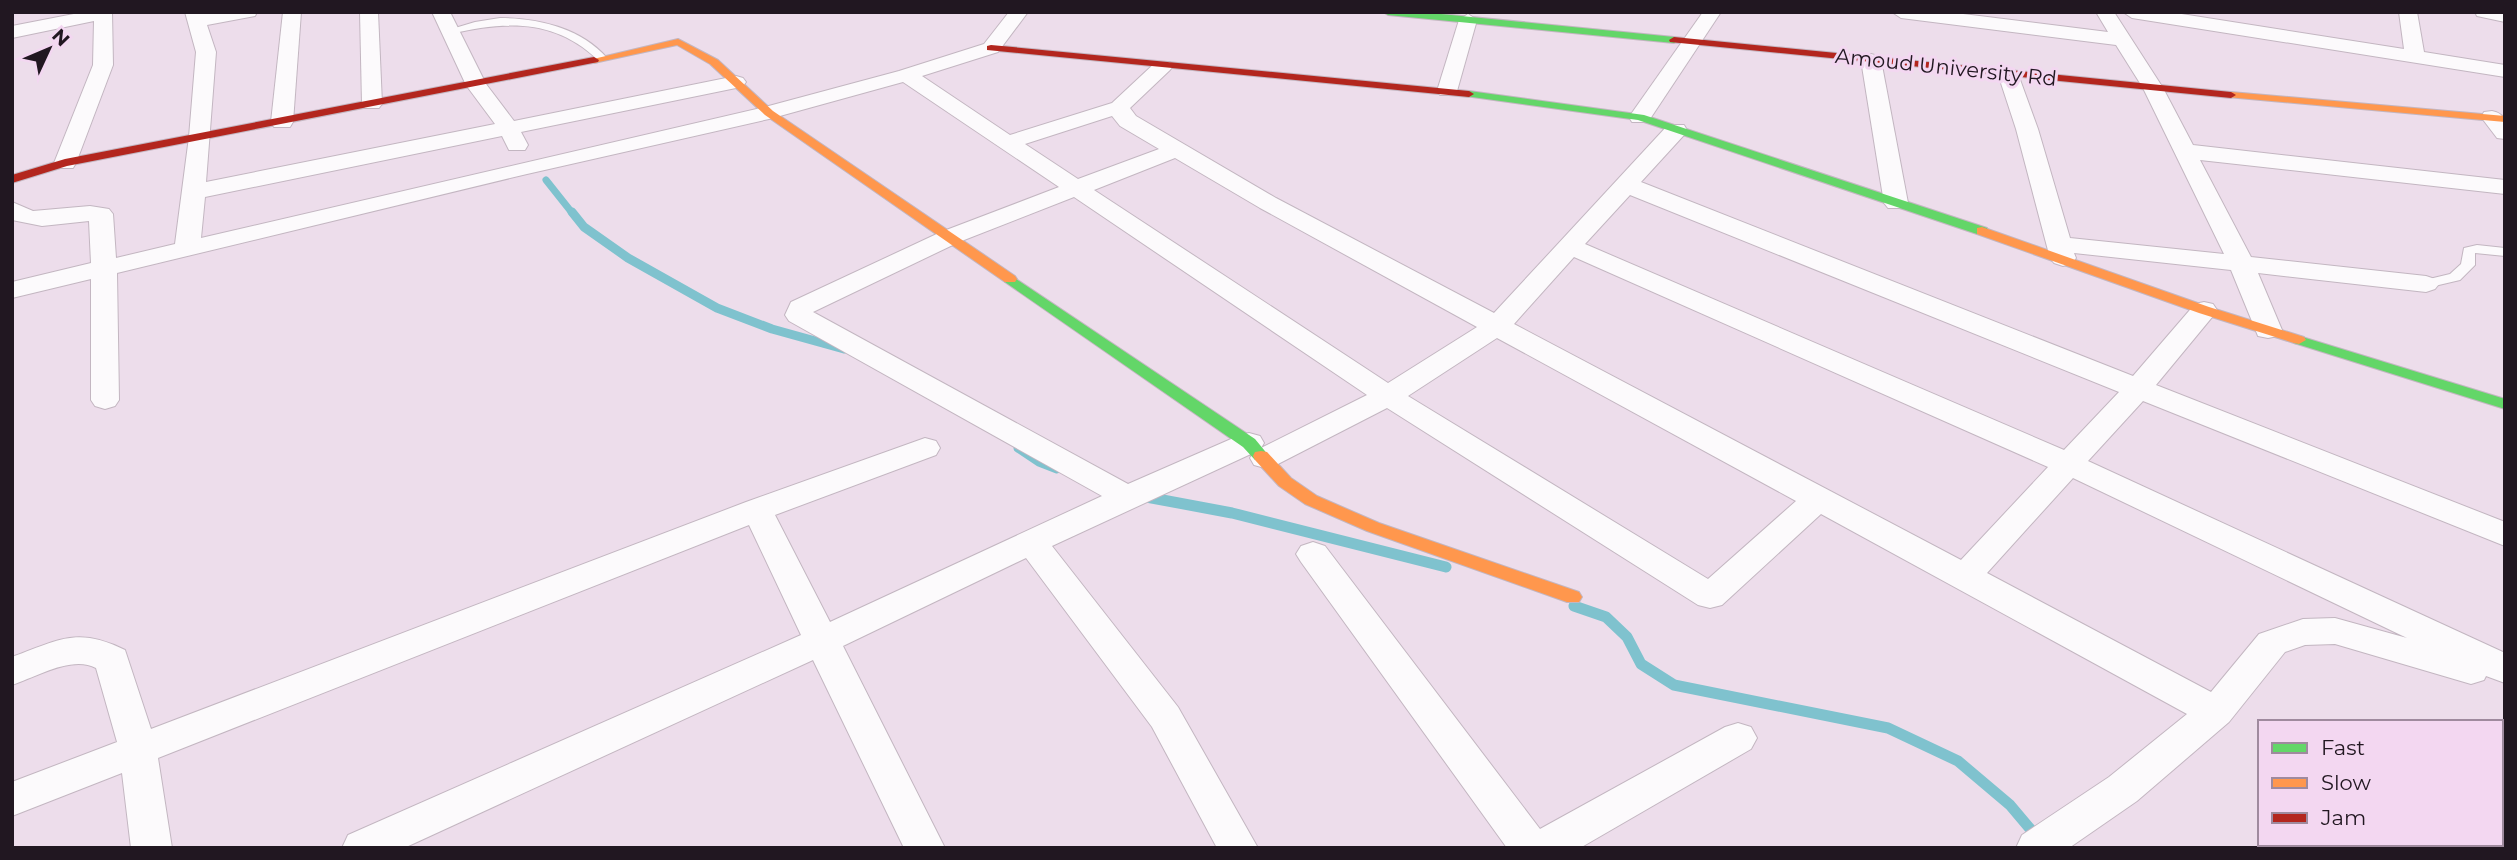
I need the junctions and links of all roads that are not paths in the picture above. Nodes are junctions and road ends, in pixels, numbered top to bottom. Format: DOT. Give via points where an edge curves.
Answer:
graph roads {
  1 [pos="248,12"];
  2 [pos="292,12"];
  3 [pos="369,12"];
  4 [pos="1019,12"];
  5 [pos="1388,12"];
  6 [pos="1712,12"];
  7 [pos="1901,12"];
  8 [pos="2105,12"];
  9 [pos="2132,12"];
  10 [pos="2408,12"];
  11 [pos="2484,12"];
  12 [pos="103,13"];
  13 [pos="2505,16"];
  14 [pos="195,17"];
  15 [pos="1467,17"];
  16 [pos="2227,19"];
  17 [pos="446,22"];
  18 [pos="12,32"];
  19 [pos="2123,40"];
  20 [pos="1690,41"];
  21 [pos="991,48"];
  22 [pos="2415,55"];
  23 [pos="602,58"];
  24 [pos="1871,60"];
  25 [pos="1163,66"];
  26 [pos="2505,71"];
  27 [pos="2008,74"];
  28 [pos="906,75"];
  29 [pos="736,82"];
  30 [pos="476,85"];
  31 [pos="2153,88"];
  32 [pos="1447,91"];
  33 [pos="372,104"];
  34 [pos="1119,107"];
  35 [pos="769,113"];
  36 [pos="1640,117"];
  37 [pos="282,122"];
  38 [pos="2500,123"];
  39 [pos="509,129"];
  40 [pos="1676,130"];
  41 [pos="200,137"];
  42 [pos="1007,143"];
  43 [pos="1177,150"];
  44 [pos="2183,151"];
  45 [pos="65,163"];
  46 [pos="527,167"];
  47 [pos="15,183"];
  48 [pos="1624,184"];
  49 [pos="2505,187"];
  50 [pos="1074,189"];
  51 [pos="193,192"];
  52 [pos="1896,203"];
  53 [pos="12,209"];
  54 [pos="950,237"];
  55 [pos="1569,246"];
  56 [pos="187,249"];
  57 [pos="2061,251"];
  58 [pos="2505,252"];
  59 [pos="2242,265"];
  60 [pos="104,268"];
  61 [pos="2426,284"];
  62 [pos="12,290"];
  63 [pos="2204,310"];
  64 [pos="1497,326"];
  65 [pos="2268,330"];
  66 [pos="2138,389"];
  67 [pos="1388,396"];
  68 [pos="105,400"];
  69 [pos="2505,404"];
  70 [pos="925,448"];
  71 [pos="1257,451"];
  72 [pos="2068,464"];
  73 [pos="1127,497"];
  74 [pos="1818,499"];
  75 [pos="757,510"];
  76 [pos="2505,535"];
  77 [pos="1031,542"];
  78 [pos="1313,554"];
  79 [pos="1964,577"];
  80 [pos="1573,597"];
  81 [pos="821,641"];
  82 [pos="2505,669"];
  83 [pos="12,671"];
  84 [pos="2505,683"];
  85 [pos="2216,712"];
  86 [pos="1738,738"];
  87 [pos="138,750"];
  88 [pos="12,799"];
  89 [pos="152,848"];
  90 [pos="362,848"];
  91 [pos="925,848"];
  92 [pos="1238,848"];
  93 [pos="1531,848"];
  94 [pos="1543,848"];
  95 [pos="2036,848"];
  1 -- 14 [label="street"];
  2 -- 37 [label="street"];
  3 -- 33 [label="street"];
  4 -- 21 [label="street"];
  5 -- 15 [label="street, Amoud University Rd"];
  6 -- 20 [label="street"];
  7 -- 19 [label="street"];
  8 -- 19 [label="street"];
  9 -- 16 [label="street"];
  10 -- 22 [label="street"];
  11 -- 13 [label="street"];
  12 -- 18 [label="street"];
  12 -- 45 [label="street" via="103,65"];
  14 -- 41 [label="street" via="206,52"];
  15 -- 20 [label="street, Amoud University Rd"];
  15 -- 32 [label="street"];
  16 -- 22 [label="street"];
  17 -- 23 [label="lane" via="518,21 571,36"];
  17 -- 30 [label="street"];
  19 -- 31 [label="street"];
  20 -- 24 [label="street, Amoud University Rd"];
  20 -- 36 [label="street"];
  21 -- 25 [label="street"];
  21 -- 28 [label="street"];
  22 -- 26 [label="street"];
  23 -- 29 [label="street" via="678,42 689,45"];
  23 -- 30 [label="street"];
  24 -- 27 [label="street, Amoud University Rd"];
  24 -- 52 [label="street"];
  25 -- 32 [label="street"];
  25 -- 34 [label="street"];
  27 -- 31 [label="street, Amoud University Rd"];
  27 -- 57 [label="street"];
  28 -- 35 [label="street"];
  28 -- 42 [label="street"];
  29 -- 35 [label="street"];
  29 -- 39 [label="street"];
  30 -- 33 [label="street"];
  30 -- 39 [label="street"];
  31 -- 38 [label="street, Amoud University Rd"];
  31 -- 44 [label="street"];
  32 -- 36 [label="street"];
  33 -- 37 [label="street"];
  34 -- 42 [label="street"];
  34 -- 43 [label="street" via="1128,121"];
  35 -- 46 [label="street"];
  35 -- 54 [label="street"];
  36 -- 40 [label="street"];
  37 -- 41 [label="street"];
  39 -- 46 [label="street"];
  39 -- 51 [label="street"];
  40 -- 48 [label="street"];
  40 -- 52 [label="street"];
  41 -- 45 [label="street"];
  41 -- 51 [label="street"];
  42 -- 50 [label="street"];
  43 -- 50 [label="street"];
  43 -- 64 [label="street"];
  44 -- 49 [label="street"];
  44 -- 59 [label="street"];
  45 -- 47 [label="street"];
  46 -- 56 [label="street"];
  48 -- 55 [label="street"];
  48 -- 66 [label="street"];
  50 -- 54 [label="street"];
  50 -- 67 [label="street"];
  51 -- 56 [label="street"];
  52 -- 57 [label="street"];
  53 -- 60 [label="street" via="20,217 37,220 101,214"];
  54 -- 71 [label="street"];
  54 -- 73 [label="street" via="800,308 798,315"];
  55 -- 64 [label="street"];
  55 -- 72 [label="street"];
  56 -- 60 [label="street"];
  57 -- 59 [label="street"];
  57 -- 63 [label="street"];
  58 -- 61 [label="lane" via="2469,251 2468,265 2455,277"];
  59 -- 61 [label="street"];
  59 -- 65 [label="street"];
  60 -- 62 [label="street"];
  60 -- 68 [label="street"];
  63 -- 65 [label="street"];
  63 -- 66 [label="street"];
  64 -- 67 [label="street"];
  64 -- 74 [label="street"];
  65 -- 69 [label="street"];
  66 -- 72 [label="street"];
  66 -- 76 [label="street"];
  67 -- 71 [label="street"];
  67 -- 74 [label="street" via="1710,596"];
  70 -- 75 [label="street"];
  71 -- 73 [label="street"];
  71 -- 80 [label="street" via="1285,482 1311,500 1373,527"];
  72 -- 79 [label="street"];
  72 -- 82 [label="street"];
  73 -- 77 [label="street"];
  74 -- 79 [label="street"];
  75 -- 81 [label="street"];
  75 -- 87 [label="street"];
  77 -- 81 [label="street"];
  77 -- 92 [label="street" via="1165,717"];
  78 -- 93 [label="street"];
  79 -- 85 [label="street"];
  81 -- 90 [label="street"];
  81 -- 91 [label="street"];
  83 -- 87 [label="street" via="65,652 93,650 112,660"];
  84 -- 85 [label="street" via="2335,631 2303,632 2272,643"];
  85 -- 95 [label="street" via="2123,789"];
  86 -- 94 [label="street"];
  87 -- 88 [label="street"];
  87 -- 89 [label="street"];
}
